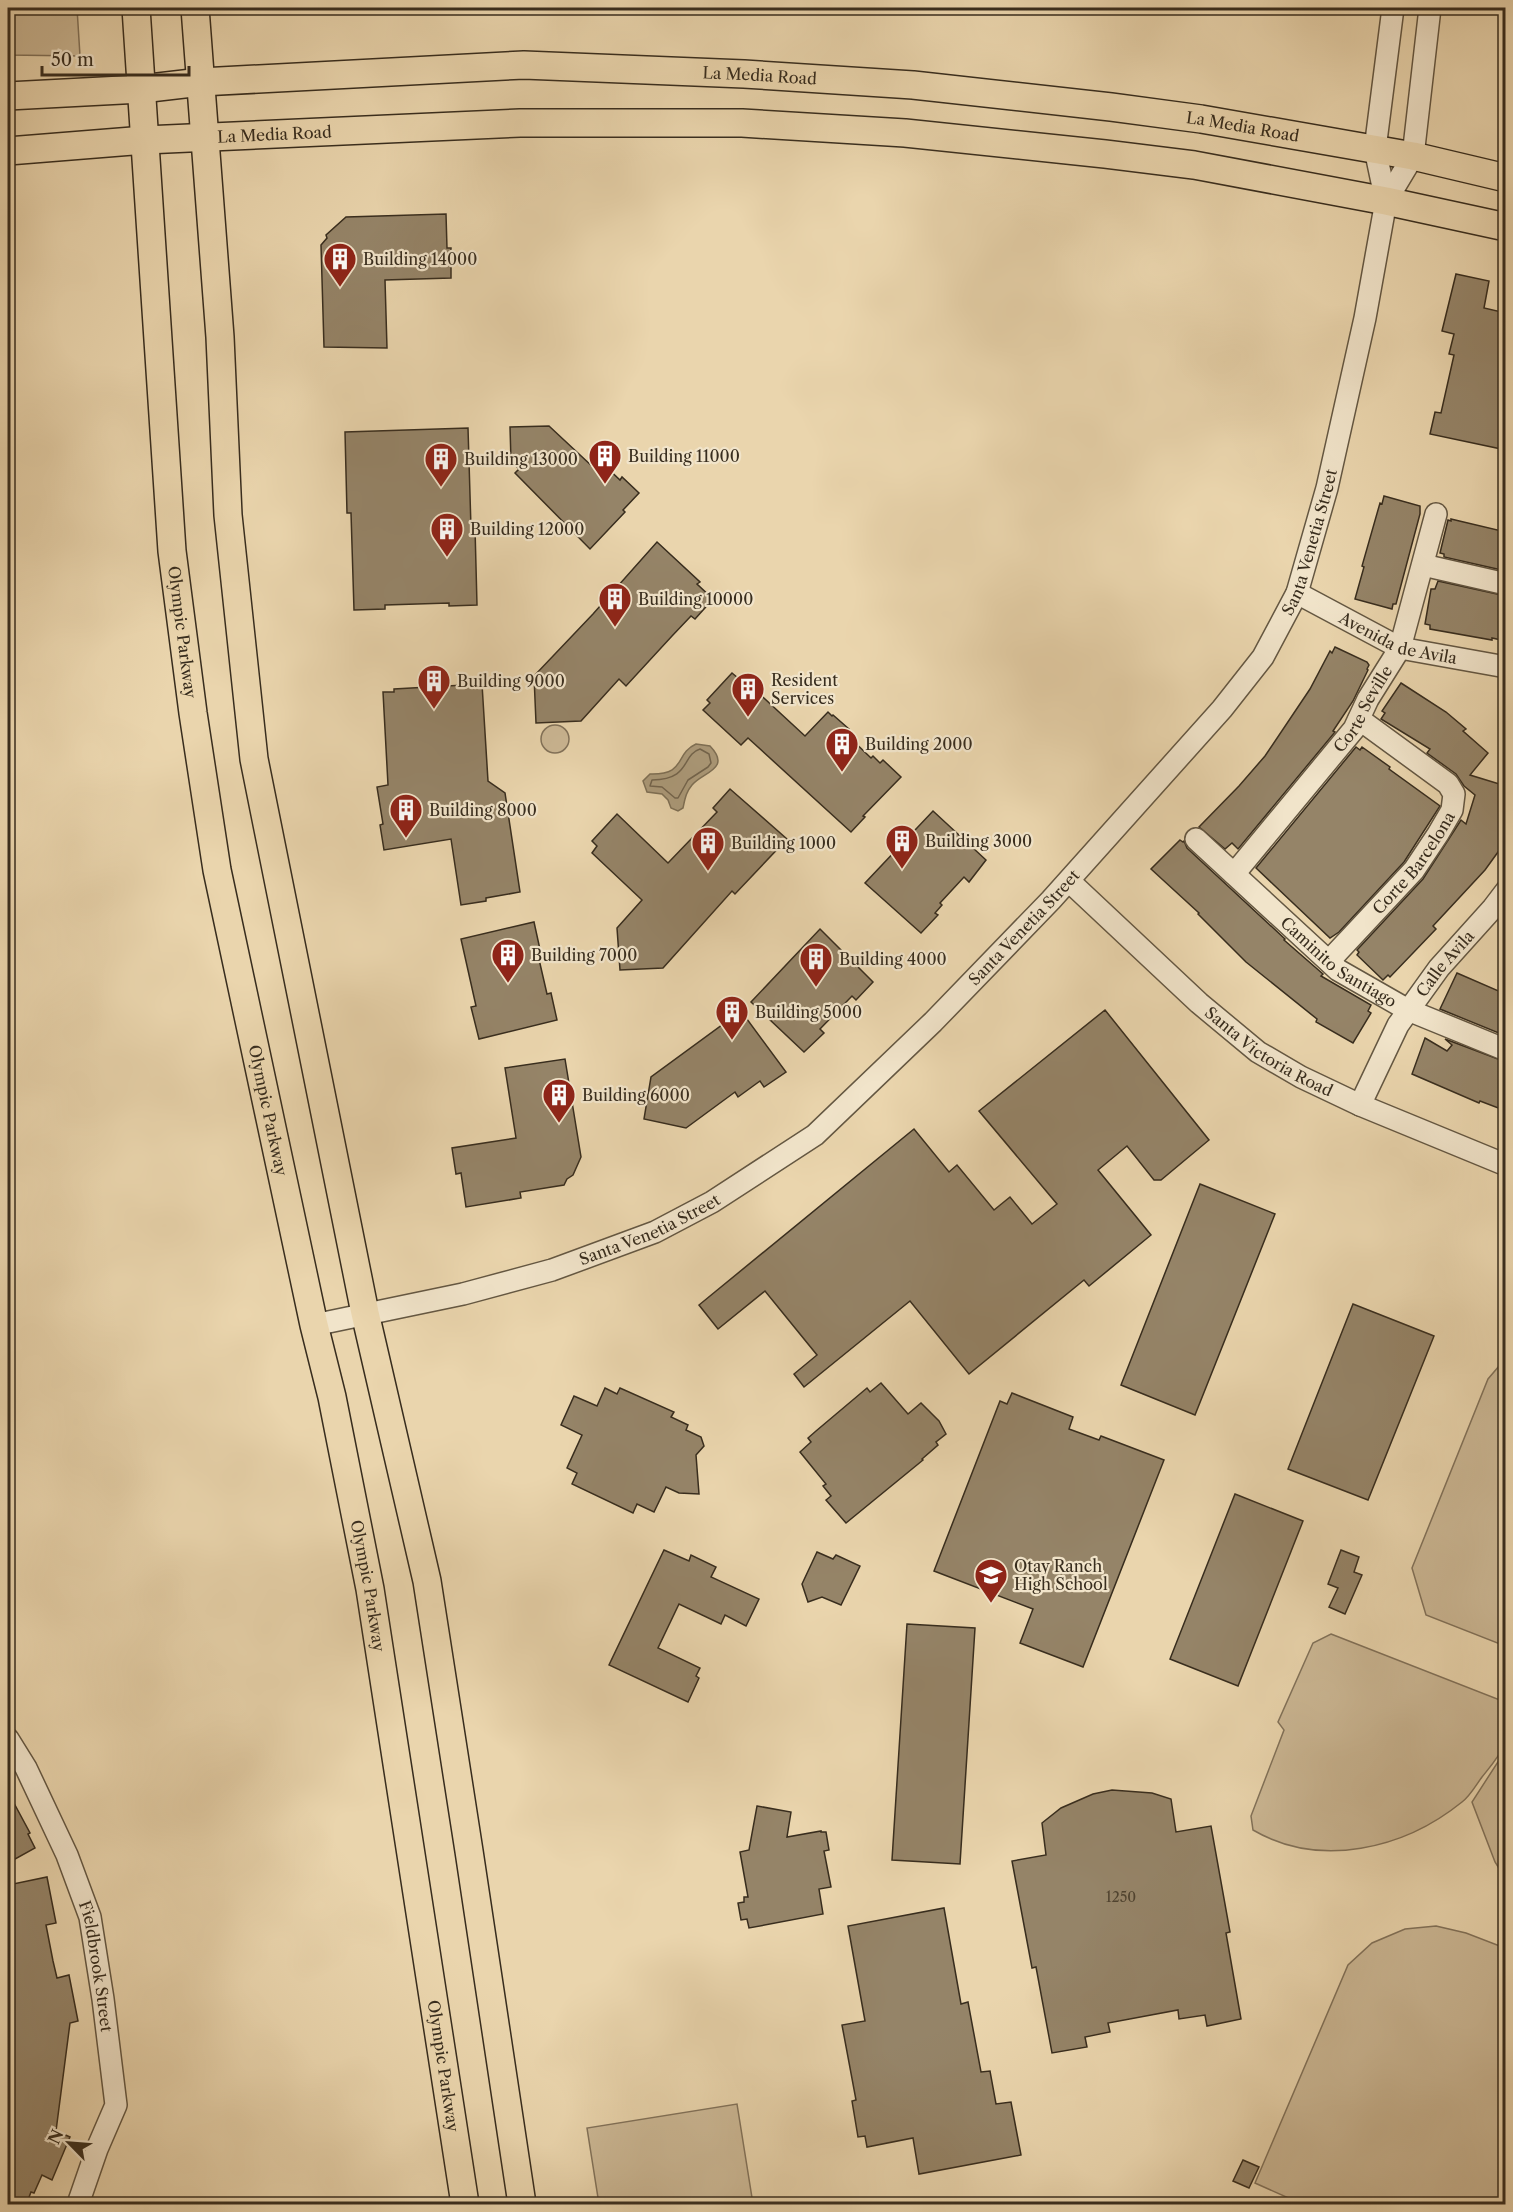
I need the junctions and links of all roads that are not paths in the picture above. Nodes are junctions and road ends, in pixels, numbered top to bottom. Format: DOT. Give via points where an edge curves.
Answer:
graph roads {
  1 [pos="136,8"];
  2 [pos="195,8"];
  3 [pos="1393,8"];
  4 [pos="1430,8"];
  5 [pos="201,82"];
  6 [pos="141,89"];
  7 [pos="8,96"];
  8 [pos="205,137"];
  9 [pos="145,140"];
  10 [pos="1375,149"];
  11 [pos="8,151"];
  12 [pos="1413,156"];
  13 [pos="1506,178"];
  14 [pos="1386,201"];
  15 [pos="1506,227"];
  16 [pos="1436,514"];
  17 [pos="1423,565"];
  18 [pos="1506,584"];
  19 [pos="1297,593"];
  20 [pos="1400,648"];
  21 [pos="1506,667"];
  22 [pos="1359,719"];
  23 [pos="1196,839"];
  24 [pos="1234,874"];
  25 [pos="1069,881"];
  26 [pos="1506,891"];
  27 [pos="1329,961"];
  28 [pos="1408,1010"];
  29 [pos="1506,1050"];
  30 [pos="1360,1105"];
  31 [pos="1506,1165"];
  32 [pos="365,1313"];
  33 [pos="314,1325"];
  34 [pos="8,1739"];
  35 [pos="78,2205"];
  36 [pos="465,2205"];
  37 [pos="522,2205"];
  1 -- 6 [label="main road, Olympic Parkway"];
  2 -- 5 [label="main road"];
  3 -- 10 [label="street, Santa Venetia Street"];
  4 -- 12 [label="street, Santa Venetia Street"];
  5 -- 6 [label="main road, La Media Road"];
  5 -- 8 [label="main road"];
  5 -- 10 [label="main road, La Media Road" via="524,65 744,74 912,85 1111,107"];
  6 -- 7 [label="main road, La Media Road"];
  6 -- 9 [label="main road, Olympic Parkway"];
  8 -- 9 [label="main road, La Media Road"];
  8 -- 14 [label="main road, La Media Road" via="520,123 754,123 905,133 1116,155 1194,165"];
  8 -- 32 [label="main road" via="228,515 254,759"];
  9 -- 11 [label="main road, La Media Road"];
  9 -- 33 [label="main road, Olympic Parkway" via="172,551 193,713 217,870"];
  10 -- 12 [label="main road, La Media Road"];
  10 -- 14 [label="street, Santa Venetia Street"];
  12 -- 13 [label="main road, La Media Road"];
  12 -- 14 [label="street, Santa Venetia Street"];
  14 -- 15 [label="main road, La Media Road"];
  14 -- 19 [label="street, Santa Venetia Street" via="1327,488"];
  16 -- 17 [label="street, Corte Seville"];
  17 -- 18 [label="street"];
  17 -- 20 [label="street, Corte Seville"];
  19 -- 20 [label="street, Avenida de Avila"];
  19 -- 25 [label="street, Santa Venetia Street" via="1263,657 1222,709"];
  20 -- 21 [label="street, Avenida de Avila"];
  20 -- 22 [label="street, Corte Seville"];
  22 -- 24 [label="street, Corte Seville" via="1323,769"];
  22 -- 27 [label="street, Corte Barcelona" via="1448,784 1454,794 1452,810 1414,870"];
  23 -- 24 [label="street, Caminito Santiago"];
  24 -- 27 [label="street, Caminito Santiago"];
  25 -- 30 [label="street, Santa Victoria Road" via="1199,1004 1258,1052"];
  25 -- 32 [label="street, Santa Venetia Street" via="933,1022 815,1135 712,1202 655,1232 552,1270"];
  26 -- 28 [label="street, Calle Avila"];
  27 -- 28 [label="street, Caminito Santiago" via="1365,987"];
  28 -- 29 [label="street, Caminito Santiago"];
  28 -- 30 [label="street, Calle Avila"];
  30 -- 31 [label="street, Santa Victoria Road"];
  32 -- 33 [label="street, Santa Venetia Street"];
  32 -- 37 [label="main road" via="427,1581"];
  33 -- 36 [label="main road, Olympic Parkway" via="370,1589"];
  34 -- 35 [label="street, Fieldbrook Street" via="67,1855 90,1917 103,1999 116,2105"];
}
